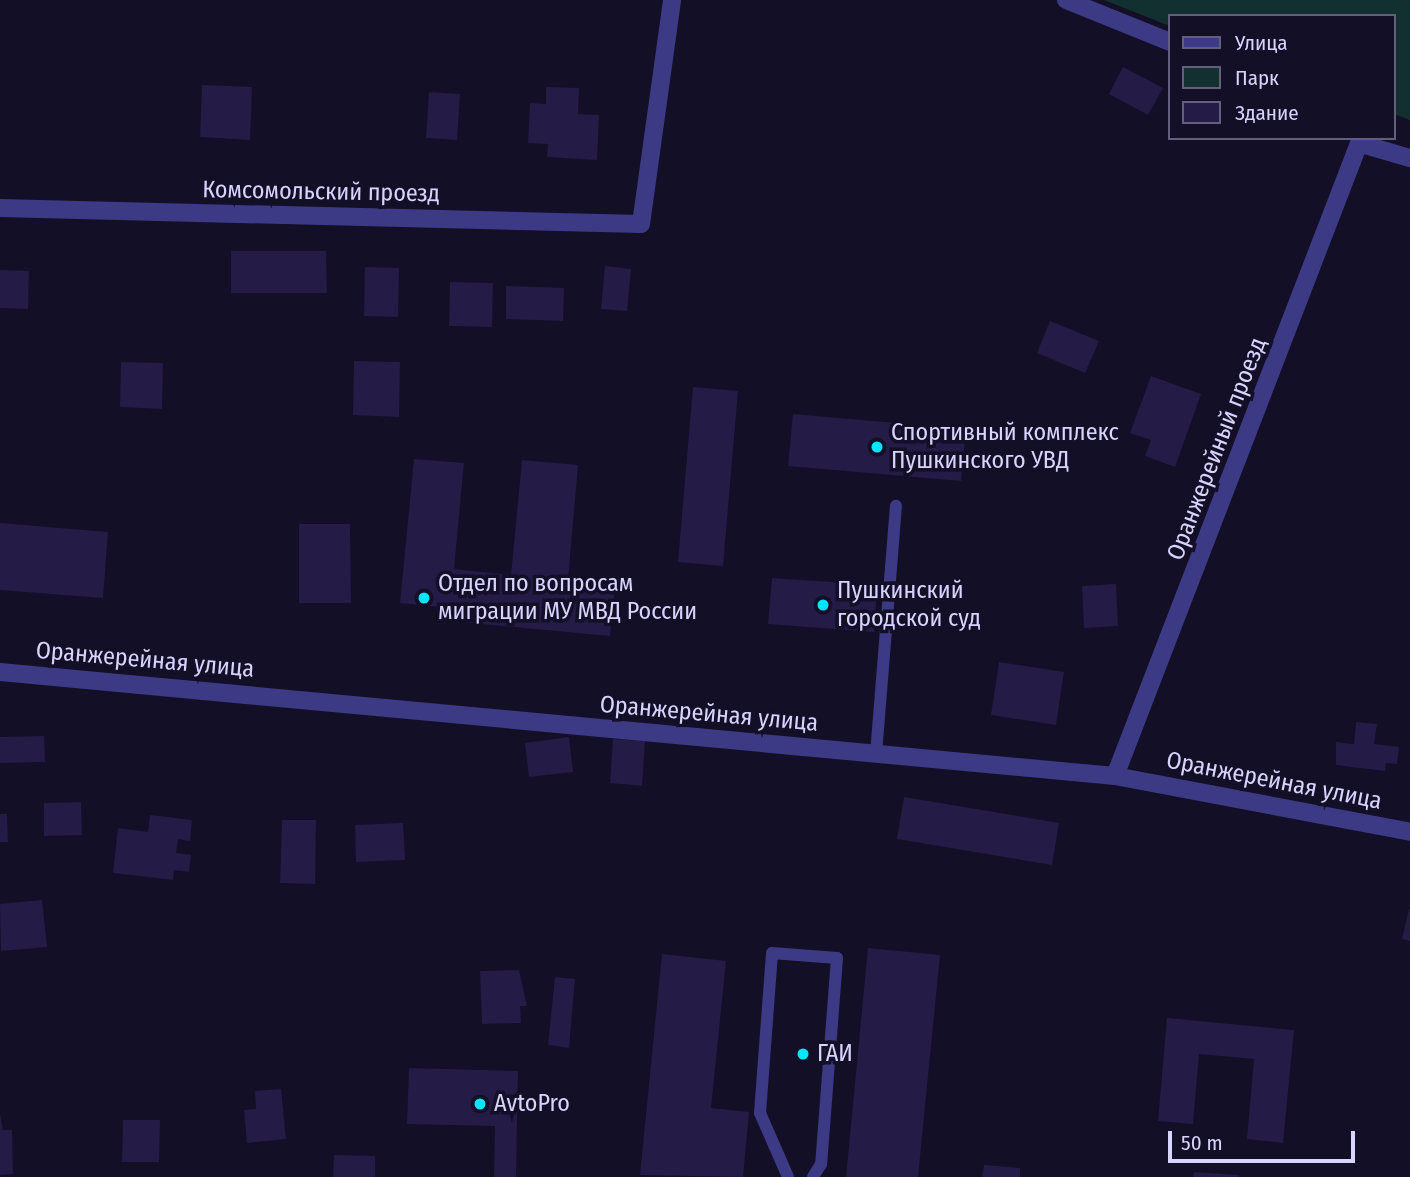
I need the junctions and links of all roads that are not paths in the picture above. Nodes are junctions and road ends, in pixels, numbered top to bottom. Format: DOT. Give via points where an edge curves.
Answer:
graph roads {
  1 [pos="672,0"];
  2 [pos="1066,0"];
  3 [pos="1168,41"];
  4 [pos="1362,141"];
  5 [pos="1410,158"];
  6 [pos="0,208"];
  7 [pos="896,506"];
  8 [pos="0,671"];
  9 [pos="876,754"];
  10 [pos="1115,776"];
  11 [pos="1410,832"];
  12 [pos="789,1177"];
  13 [pos="813,1177"];
  1 -- 6 [label="street, Комсомольский проезд" via="641,224"];
  2 -- 3 [label="street"];
  4 -- 5 [label="street"];
  4 -- 10 [label="street, Оранжерейный проезд"];
  7 -- 9 [label="lane"];
  8 -- 9 [label="street, Оранжерейная улица"];
  9 -- 10 [label="street, Оранжерейная улица"];
  10 -- 11 [label="street, Оранжерейная улица"];
  12 -- 13 [label="lane" via="760,1114 772,953 836,958 821,1164"];
}
